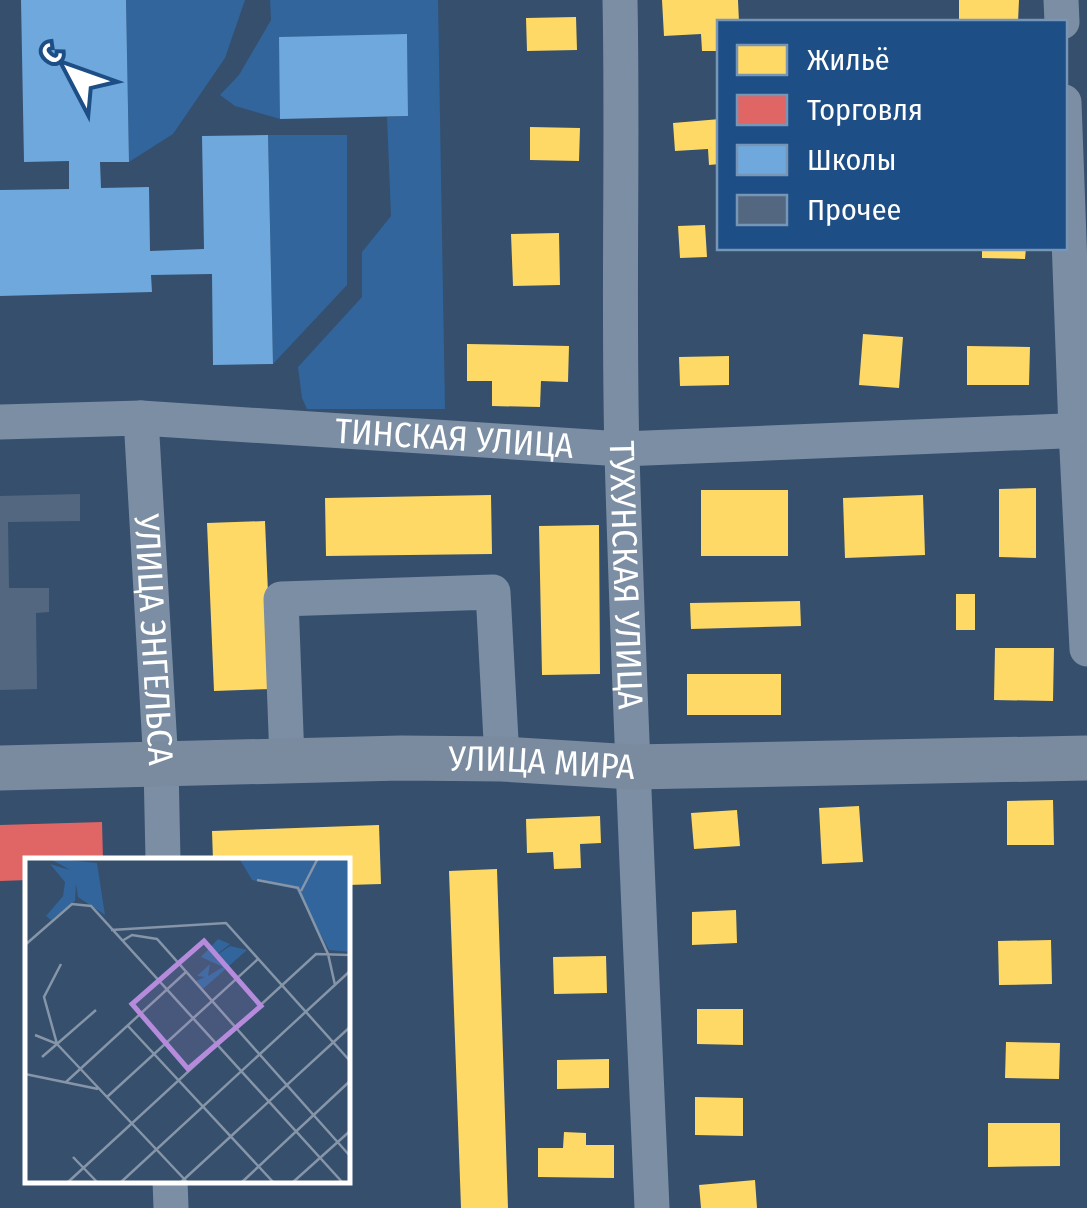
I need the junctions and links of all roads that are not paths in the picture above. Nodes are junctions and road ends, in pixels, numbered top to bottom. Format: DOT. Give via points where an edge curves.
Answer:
graph roads {
  1 [pos="620,0"];
  2 [pos="1067,157"];
  3 [pos="141,418"];
  4 [pos="0,422"];
  5 [pos="1082,430"];
  6 [pos="622,449"];
  7 [pos="1087,649"];
  8 [pos="1087,758"];
  9 [pos="502,759"];
  10 [pos="287,760"];
  11 [pos="162,765"];
  12 [pos="633,767"];
  13 [pos="0,768"];
  14 [pos="164,858"];
  15 [pos="170,1183"];
  16 [pos="171,1208"];
  17 [pos="652,1208"];
  1 -- 6 [label="street, ТУХУНСКАЯ УЛИЦА"];
  2 -- 5 [label="street"];
  3 -- 4 [label="street, ТИНСКАЯ УЛИЦА"];
  3 -- 6 [label="street, ТИНСКАЯ УЛИЦА"];
  3 -- 11 [label="street, УЛИЦА ЭНГЕЛЬСА"];
  5 -- 6 [label="street, ТИНСКАЯ УЛИЦА"];
  5 -- 7 [label="street"];
  6 -- 12 [label="street, ТУХУНСКАЯ УЛИЦА"];
  8 -- 12 [label="main road, УЛИЦА МИРА"];
  9 -- 10 [label="main road, УЛИЦА МИРА"];
  9 -- 10 [label="street" via="493,592 281,599"];
  9 -- 12 [label="main road, УЛИЦА МИРА"];
  10 -- 11 [label="main road, УЛИЦА МИРА"];
  11 -- 13 [label="main road, УЛИЦА МИРА"];
  11 -- 14 [label="street, УЛИЦА ЭНГЕЛЬСА"];
  12 -- 17 [label="street, ТУХУНСКАЯ УЛИЦА"];
  15 -- 16 [label="street"];
}
